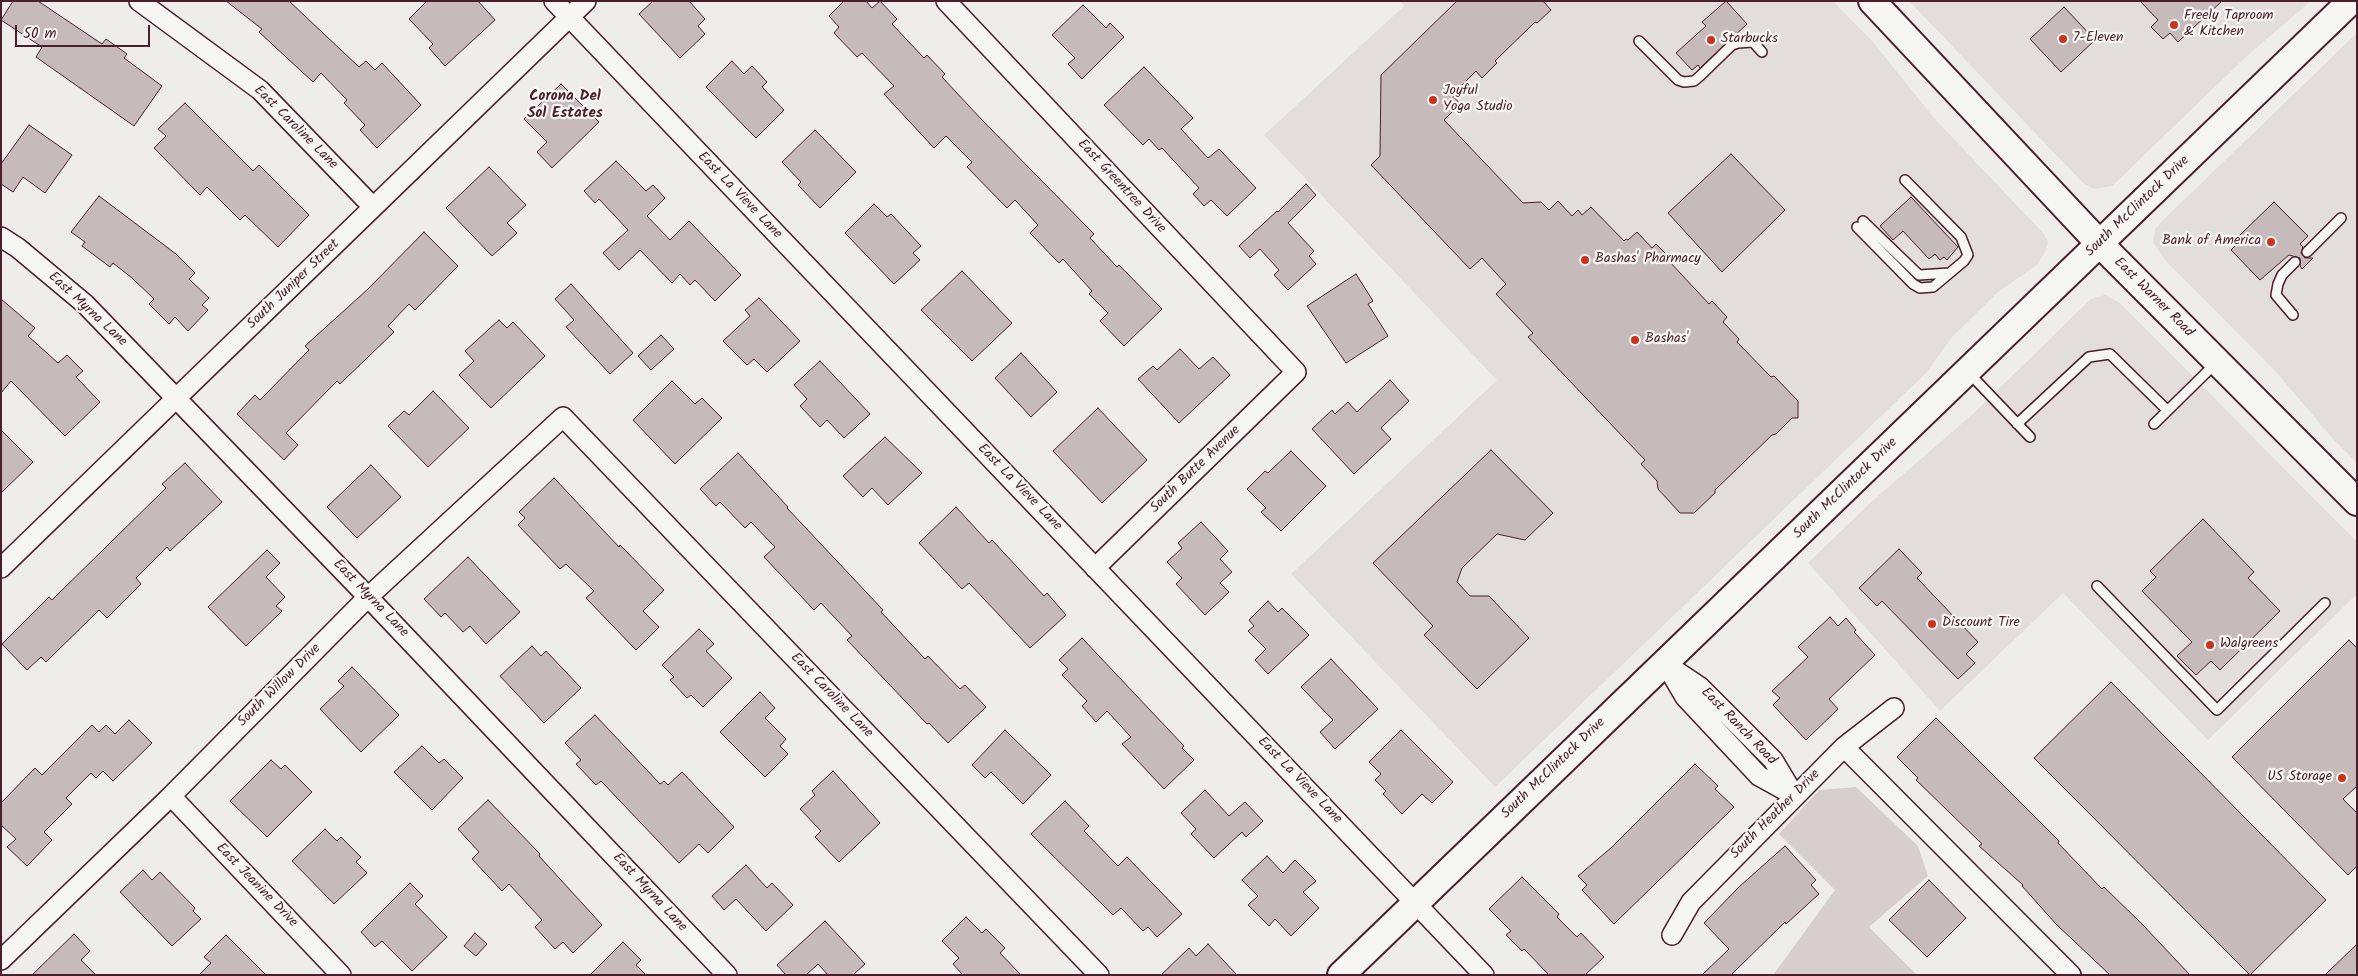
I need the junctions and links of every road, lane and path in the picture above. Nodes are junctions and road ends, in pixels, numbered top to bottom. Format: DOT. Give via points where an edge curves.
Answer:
graph roads {
  1 [pos="139,1"];
  2 [pos="554,1"];
  3 [pos="586,1"];
  4 [pos="946,1"];
  5 [pos="1872,1"];
  6 [pos="2351,1"];
  7 [pos="569,18"];
  8 [pos="1639,41"];
  9 [pos="1762,52"];
  10 [pos="1906,180"];
  11 [pos="372,207"];
  12 [pos="2341,218"];
  13 [pos="1,236"];
  14 [pos="2100,244"];
  15 [pos="2307,252"];
  16 [pos="2295,262"];
  17 [pos="1949,273"];
  18 [pos="2293,315"];
  19 [pos="2217,362"];
  20 [pos="1296,372"];
  21 [pos="1968,372"];
  22 [pos="177,399"];
  23 [pos="2167,410"];
  24 [pos="563,417"];
  25 [pos="2017,424"];
  26 [pos="2154,424"];
  27 [pos="2030,437"];
  28 [pos="2357,502"];
  29 [pos="1,568"];
  30 [pos="1095,568"];
  31 [pos="2097,586"];
  32 [pos="368,597"];
  33 [pos="2325,603"];
  34 [pos="1665,663"];
  35 [pos="1894,708"];
  36 [pos="1844,747"];
  37 [pos="171,796"];
  38 [pos="1795,796"];
  39 [pos="1415,903"];
  40 [pos="1672,935"];
  41 [pos="1,960"];
  42 [pos="1088,971"];
  43 [pos="341,975"];
  44 [pos="726,975"];
  45 [pos="1341,975"];
  46 [pos="1484,975"];
  47 [pos="2072,975"];
  1 -- 11 [label="street, East Caroline Lane" via="260,90"];
  2 -- 7 [label="street, East La Vieve Lane"];
  3 -- 7 [label="street, South Juniper Street"];
  4 -- 20 [label="street, East Greentree Drive"];
  5 -- 14 [label="main road, East Warner Road"];
  6 -- 14 [label="main road, South McClintock Drive"];
  7 -- 11 [label="street, South Juniper Street"];
  7 -- 30 [label="street, East La Vieve Lane"];
  8 -- 9 [label="lane" via="1678,80 1684,82 1694,81 1738,42 1753,42"];
  10 -- 17 [label="lane" via="1967,246 1968,255"];
  11 -- 22 [label="street, South Juniper Street"];
  12 -- 15 [label="lane"];
  13 -- 22 [label="street, East Myrna Lane" via="85,304"];
  14 -- 19 [label="main road, East Warner Road"];
  14 -- 21 [label="main road, South McClintock Drive"];
  16 -- 18 [label="lane" via="2282,275 2276,295"];
  17 -- 17 [label="lane" via="1933,287 1920,288 1860,224 1919,274"];
  19 -- 23 [label="lane"];
  19 -- 28 [label="main road, East Warner Road"];
  20 -- 30 [label="street, South Butte Avenue"];
  21 -- 25 [label="lane"];
  21 -- 34 [label="main road, South McClintock Drive"];
  22 -- 29 [label="street, South Juniper Street"];
  22 -- 32 [label="street, East Myrna Lane"];
  23 -- 25 [label="lane" via="2110,354 2089,357"];
  23 -- 26 [label="lane"];
  24 -- 32 [label="street, South Willow Drive"];
  24 -- 42 [label="street, East Caroline Lane"];
  25 -- 27 [label="lane"];
  30 -- 39 [label="street, East La Vieve Lane"];
  31 -- 33 [label="lane" via="2217,710"];
  32 -- 37 [label="street, South Willow Drive"];
  32 -- 44 [label="street, East Myrna Lane"];
  34 -- 38 [label="street, East Ranch Road" via="1700,687 1773,760"];
  34 -- 39 [label="main road, South McClintock Drive"];
  35 -- 36 [label="street, South Heather Drive"];
  36 -- 38 [label="street, South Heather Drive"];
  36 -- 47 [label="street"];
  37 -- 41 [label="street, South Willow Drive"];
  37 -- 43 [label="street, East Jeanine Drive"];
  38 -- 40 [label="street, South Heather Drive" via="1690,902"];
  39 -- 45 [label="main road, South McClintock Drive"];
  39 -- 46 [label="street, East La Vieve Lane"];
}
